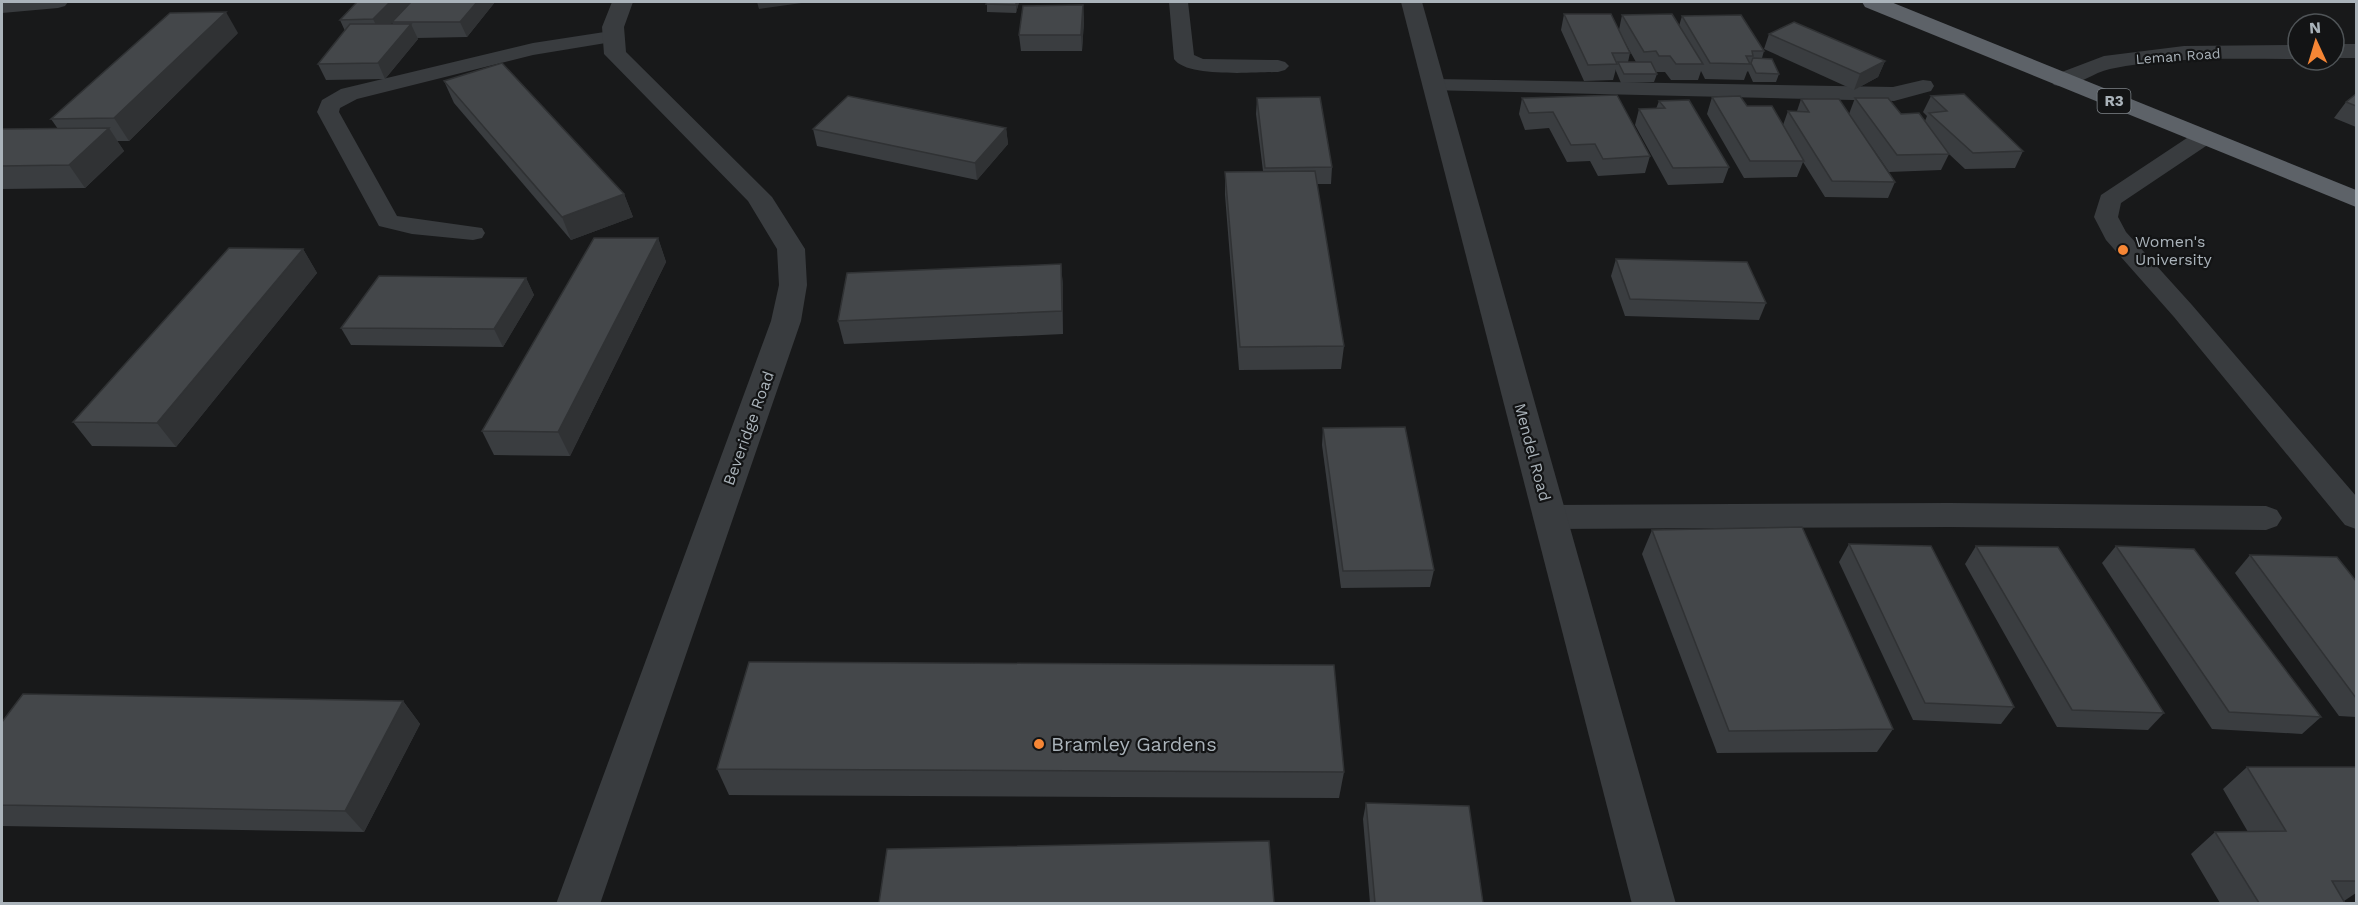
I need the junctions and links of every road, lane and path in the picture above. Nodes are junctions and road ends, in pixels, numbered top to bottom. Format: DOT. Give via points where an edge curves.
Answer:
graph roads {
  1 [pos="58,2"];
  2 [pos="622,2"];
  3 [pos="1178,2"];
  4 [pos="1411,2"];
  5 [pos="1873,2"];
  6 [pos="2,8"];
  7 [pos="611,37"];
  8 [pos="2286,52"];
  9 [pos="1278,66"];
  10 [pos="2062,80"];
  11 [pos="1434,85"];
  12 [pos="1923,86"];
  13 [pos="2204,137"];
  14 [pos="2356,199"];
  15 [pos="473,233"];
  16 [pos="1550,517"];
  17 [pos="2266,518"];
  18 [pos="2356,518"];
  19 [pos="578,903"];
  20 [pos="1654,903"];
  1 -- 6 [label="lane"];
  2 -- 7 [label="street" via="613,18"];
  3 -- 9 [label="lane" via="1184,59 1190,63"];
  4 -- 11 [label="street, Mendel Road"];
  5 -- 10 [label="highway, R3"];
  7 -- 15 [label="lane" via="533,49 349,94 330,105 328,112 388,221"];
  7 -- 19 [label="street, Beveridge Road" via="615,54 622,62 759,197 790,249 794,285 786,321"];
  8 -- 10 [label="street, Leman Road" via="2150,57 2104,63"];
  10 -- 13 [label="highway, R3"];
  11 -- 12 [label="lane" via="1894,94"];
  11 -- 16 [label="street, Mendel Road"];
  13 -- 14 [label="highway, R3"];
  13 -- 18 [label="lane" via="2110,200 2106,218 2115,235"];
  16 -- 17 [label="lane"];
  16 -- 20 [label="street, Mendel Road"];
}
